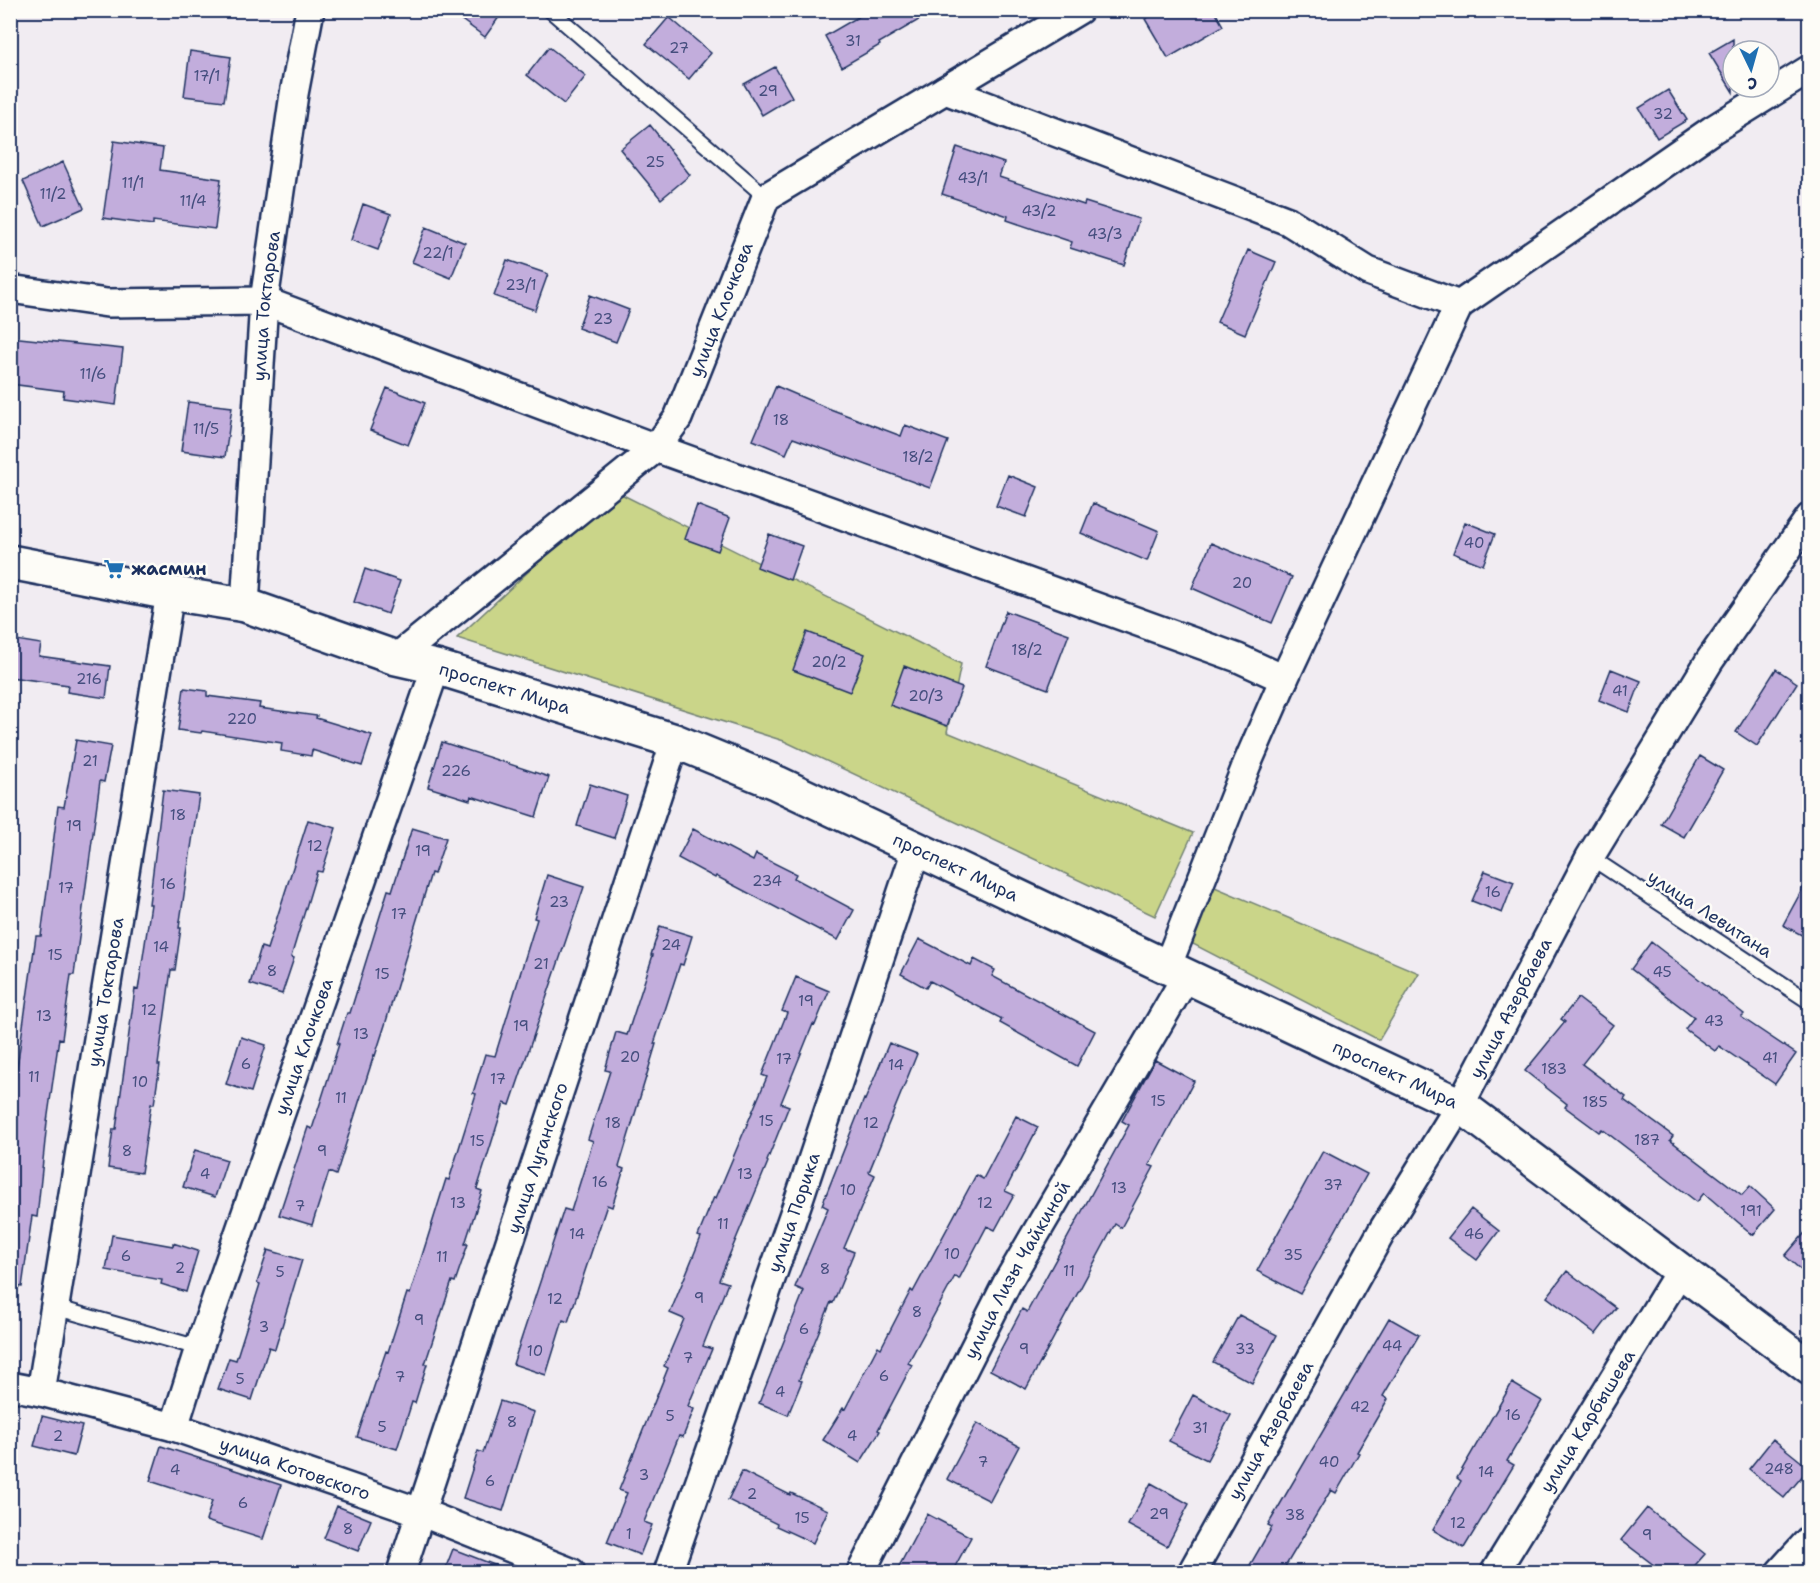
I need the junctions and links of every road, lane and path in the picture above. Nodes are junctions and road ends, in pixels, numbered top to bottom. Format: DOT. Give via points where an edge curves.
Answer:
graph roads {
  1 [pos="310,10"];
  2 [pos="550,10"];
  3 [pos="1079,10"];
  4 [pos="1809,69"];
  5 [pos="945,90"];
  6 [pos="766,197"];
  7 [pos="10,289"];
  8 [pos="264,301"];
  9 [pos="1459,305"];
  10 [pos="656,448"];
  11 [pos="1809,517"];
  12 [pos="10,562"];
  13 [pos="170,593"];
  14 [pos="245,605"];
  15 [pos="396,658"];
  16 [pos="436,667"];
  17 [pos="1284,679"];
  18 [pos="675,741"];
  19 [pos="916,850"];
  20 [pos="1590,857"];
  21 [pos="1177,971"];
  22 [pos="1807,996"];
  23 [pos="1460,1105"];
  24 [pos="1680,1271"];
  25 [pos="54,1307"];
  26 [pos="199,1348"];
  27 [pos="1809,1368"];
  28 [pos="10,1386"];
  29 [pos="40,1392"];
  30 [pos="174,1427"];
  31 [pos="420,1512"];
  32 [pos="1809,1539"];
  33 [pos="401,1572"];
  34 [pos="571,1572"];
  35 [pos="668,1572"];
  36 [pos="861,1572"];
  37 [pos="1192,1572"];
  38 [pos="1495,1572"];
  39 [pos="1780,1572"];
  1 -- 8 [label="street, улица Токтарова"];
  2 -- 6 [label="lane"];
  3 -- 5 [label="street"];
  4 -- 9 [label="street" via="1712,130"];
  5 -- 6 [label="street"];
  5 -- 9 [label="street" via="1288,221 1368,271"];
  6 -- 10 [label="street, улица Клочкова" via="678,418"];
  7 -- 8 [label="street" via="107,303"];
  8 -- 10 [label="street"];
  8 -- 14 [label="street, улица Токтарова"];
  9 -- 17 [label="street, улица Лизы Чайкиной"];
  10 -- 15 [label="street, улица Клочкова"];
  10 -- 17 [label="street" via="1238,658"];
  11 -- 20 [label="street, улица Азербаева" via="1710,660"];
  12 -- 13 [label="main road, проспект Мира"];
  13 -- 14 [label="main road, проспект Мира"];
  13 -- 25 [label="street, улица Токтарова"];
  14 -- 15 [label="main road, проспект Мира"];
  15 -- 16 [label="main road, проспект Мира"];
  16 -- 18 [label="main road, проспект Мира"];
  16 -- 26 [label="street, улица Клочкова"];
  17 -- 21 [label="street, улица Лизы Чайкиной" via="1247,764"];
  18 -- 19 [label="main road, проспект Мира" via="777,783"];
  18 -- 31 [label="street, улица Луганского"];
  19 -- 21 [label="main road, проспект Мира"];
  19 -- 35 [label="street, улица Порика"];
  20 -- 22 [label="lane, улица Левитана"];
  20 -- 23 [label="street, улица Азербаева"];
  21 -- 23 [label="main road, проспект Мира"];
  21 -- 36 [label="street, улица Лизы Чайкиной" via="1008,1281"];
  23 -- 24 [label="main road, проспект Мира"];
  23 -- 37 [label="street, улица Азербаева" via="1381,1233"];
  24 -- 27 [label="main road, проспект Мира"];
  24 -- 38 [label="street, улица Карбышева"];
  25 -- 26 [label="lane"];
  25 -- 29 [label="street, улица Токтарова"];
  26 -- 30 [label="street, улица Клочкова"];
  28 -- 29 [label="street, улица Котовского"];
  29 -- 30 [label="street, улица Котовского"];
  30 -- 31 [label="street, улица Котовского"];
  31 -- 33 [label="street, улица Луганского"];
  31 -- 34 [label="street, улица Котовского"];
  32 -- 39 [label="street"];
}
